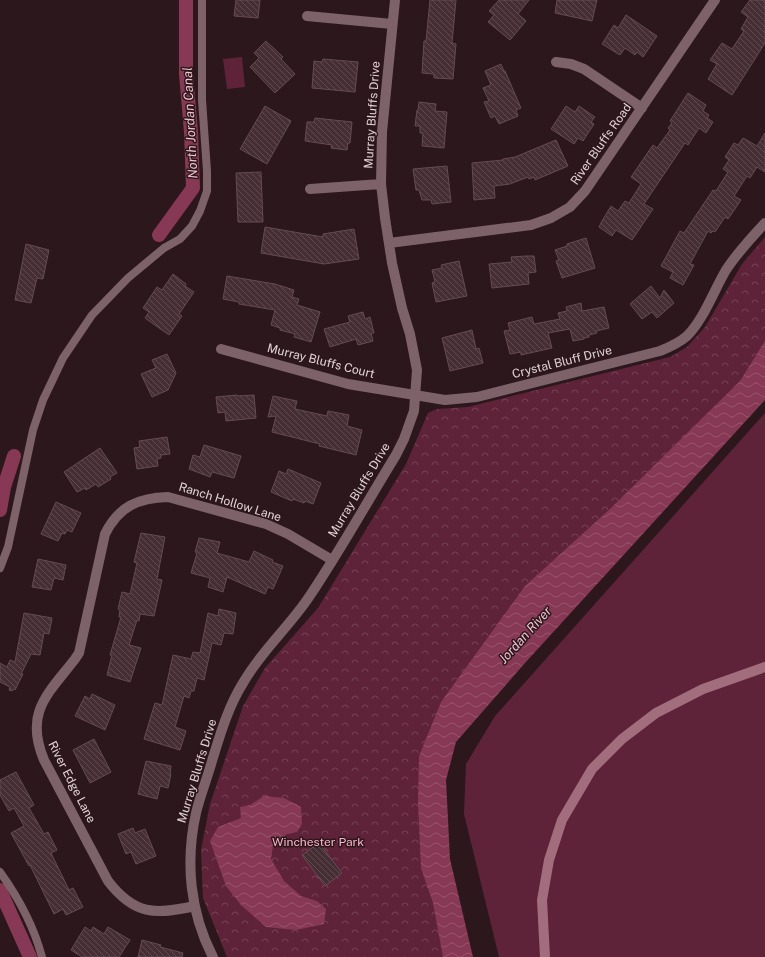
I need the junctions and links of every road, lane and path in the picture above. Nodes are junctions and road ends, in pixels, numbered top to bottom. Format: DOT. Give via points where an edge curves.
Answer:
graph roads {
  1 [pos="202,0"];
  2 [pos="395,0"];
  3 [pos="714,0"];
  4 [pos="307,16"];
  5 [pos="392,24"];
  6 [pos="556,62"];
  7 [pos="642,108"];
  8 [pos="381,184"];
  9 [pos="310,189"];
  10 [pos="765,223"];
  11 [pos="389,243"];
  12 [pos="221,349"];
  13 [pos="415,394"];
  14 [pos="137,502"];
  15 [pos="332,560"];
  16 [pos="0,568"];
  17 [pos="765,667"];
  18 [pos="0,872"];
  19 [pos="195,906"];
  20 [pos="42,957"];
  21 [pos="213,957"];
  22 [pos="545,957"];
  1 -- 16 [label="lane" via="202,100 207,171 206,191 200,212 192,226 180,238 128,278 92,315 62,358 33,430 8,547"];
  2 -- 5 [label="street, Murray Bluffs Drive"];
  3 -- 7 [label="street, River Bluffs Road"];
  4 -- 5 [label="street"];
  5 -- 8 [label="street, Murray Bluffs Drive" via="382,132"];
  6 -- 7 [label="street" via="584,69"];
  7 -- 11 [label="street, River Bluffs Road" via="585,191 570,207 551,218 531,225"];
  8 -- 9 [label="street"];
  8 -- 11 [label="street, Murray Bluffs Drive"];
  10 -- 13 [label="street, Crystal Bluff Drive" via="726,270 694,327 674,345 660,351 477,397 445,400"];
  11 -- 13 [label="street, Murray Bluffs Drive" via="416,361"];
  12 -- 13 [label="street, Murray Bluffs Court" via="348,384"];
  13 -- 15 [label="street, Murray Bluffs Drive" via="414,411 402,444"];
  14 -- 15 [label="street, Ranch Hollow Lane" via="152,497 168,497 256,520 276,528"];
  14 -- 19 [label="street, River Edge Lane" via="123,510 105,534 79,653 41,704 36,724 38,743 44,760 115,890 133,904 151,912"];
  15 -- 19 [label="street, Murray Bluffs Drive" via="308,598 257,661 231,706 196,812 192,834 190,871"];
  17 -- 22 [label="street" via="703,689 656,713 622,739 592,769 562,820 549,860 542,900"];
  18 -- 20 [label="lane" via="21,906"];
  19 -- 21 [label="street, Murray Bluffs Drive"];
}
